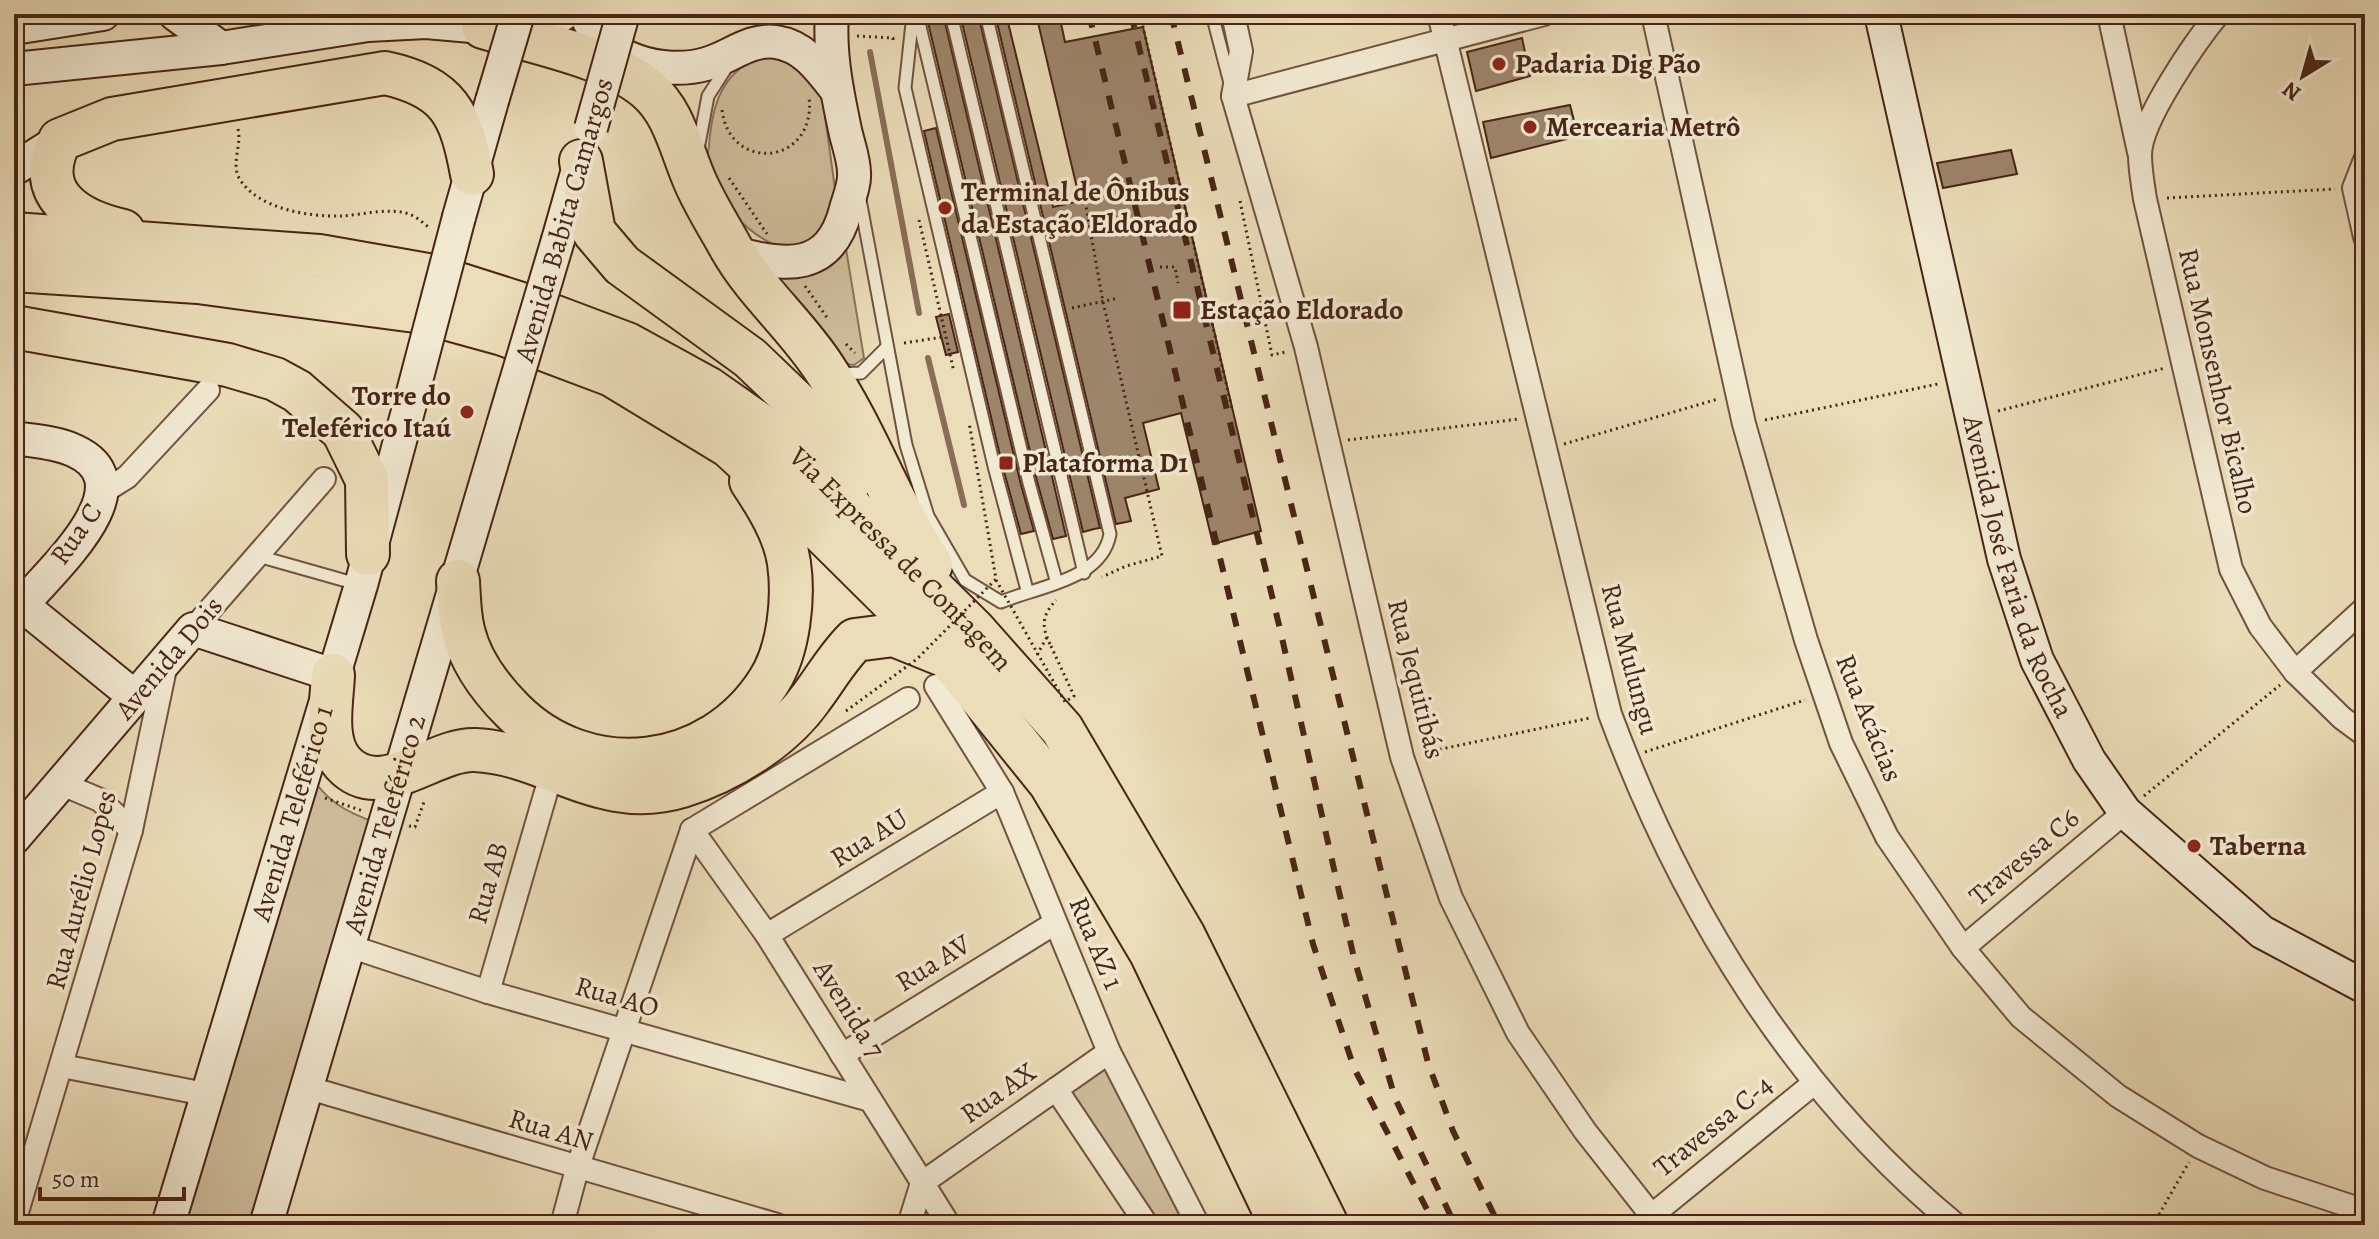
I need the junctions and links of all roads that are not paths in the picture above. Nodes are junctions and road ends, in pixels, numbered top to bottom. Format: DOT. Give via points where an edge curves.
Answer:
graph roads {
  1 [pos="103,14"];
  2 [pos="175,14"];
  3 [pos="563,14"];
  4 [pos="586,14"];
  5 [pos="623,14"];
  6 [pos="832,14"];
  7 [pos="915,14"];
  8 [pos="951,14"];
  9 [pos="986,14"];
  10 [pos="1212,14"];
  11 [pos="1233,14"];
  12 [pos="1439,14"];
  13 [pos="1544,14"];
  14 [pos="1653,14"];
  15 [pos="1881,14"];
  16 [pos="2109,14"];
  17 [pos="2218,14"];
  18 [pos="430,18"];
  19 [pos="500,21"];
  20 [pos="55,22"];
  21 [pos="14,28"];
  22 [pos="1445,39"];
  23 [pos="221,48"];
  24 [pos="738,48"];
  25 [pos="14,54"];
  26 [pos="14,69"];
  27 [pos="823,92"];
  28 [pos="1233,96"];
  29 [pos="60,140"];
  30 [pos="586,145"];
  31 [pos="2139,152"];
  32 [pos="2365,160"];
  33 [pos="14,169"];
  34 [pos="472,174"];
  35 [pos="855,174"];
  36 [pos="711,178"];
  37 [pos="14,234"];
  38 [pos="2365,237"];
  39 [pos="734,253"];
  40 [pos="196,264"];
  41 [pos="14,270"];
  42 [pos="14,327"];
  43 [pos="886,348"];
  44 [pos="842,356"];
  45 [pos="208,390"];
  46 [pos="503,425"];
  47 [pos="14,438"];
  48 [pos="729,446"];
  49 [pos="324,479"];
  50 [pos="103,492"];
  51 [pos="893,551"];
  52 [pos="257,555"];
  53 [pos="365,570"];
  54 [pos="1084,573"];
  55 [pos="1056,580"];
  56 [pos="458,581"];
  57 [pos="1027,590"];
  58 [pos="2365,608"];
  59 [pos="18,609"];
  60 [pos="193,629"];
  61 [pos="953,658"];
  62 [pos="167,662"];
  63 [pos="2295,672"];
  64 [pos="333,675"];
  65 [pos="135,697"];
  66 [pos="908,699"];
  67 [pos="2365,735"];
  68 [pos="401,775"];
  69 [pos="62,784"];
  70 [pos="546,792"];
  71 [pos="1002,792"];
  72 [pos="2125,812"];
  73 [pos="131,830"];
  74 [pos="692,830"];
  75 [pos="14,838"];
  76 [pos="1055,923"];
  77 [pos="767,935"];
  78 [pos="349,946"];
  79 [pos="1963,948"];
  80 [pos="2365,987"];
  81 [pos="488,992"];
  82 [pos="623,1031"];
  83 [pos="1109,1052"];
  84 [pos="842,1055"];
  85 [pos="62,1066"];
  86 [pos="1813,1084"];
  87 [pos="309,1088"];
  88 [pos="1056,1089"];
  89 [pos="205,1094"];
  90 [pos="870,1100"];
  91 [pos="577,1169"];
  92 [pos="922,1183"];
  93 [pos="2365,1211"];
  94 [pos="15,1217"];
  95 [pos="1655,1220"];
  96 [pos="168,1225"];
  97 [pos="266,1225"];
  98 [pos="562,1225"];
  99 [pos="777,1225"];
  100 [pos="909,1225"];
  101 [pos="949,1225"];
  102 [pos="1147,1225"];
  103 [pos="1197,1225"];
  104 [pos="1281,1225"];
  105 [pos="1327,1225"];
  106 [pos="1956,1225"];
  1 -- 20 [label="main road"];
  2 -- 23 [label="main road"];
  3 -- 19 [label="main road" via="551,21"];
  4 -- 24 [label="main road" via="607,43 632,60 658,68 707,64"];
  5 -- 30 [label="main road, Avenida Babita Camargos, bridge"];
  6 -- 27 [label="main road"];
  7 -- 55 [label="lane"];
  7 -- 57 [label="lane" via="905,88"];
  8 -- 54 [label="lane"];
  9 -- 54 [label="lane" via="1110,534 1107,551"];
  10 -- 28 [label="lane, Rua Jequitibás"];
  11 -- 28 [label="street, Rua Jequitibás" via="1241,51"];
  12 -- 22 [label="street, Rua Mulungu"];
  13 -- 22 [label="street"];
  14 -- 79 [label="street, Rua Acácias" via="1744,424 1824,693 1841,743 1887,837"];
  15 -- 72 [label="main road, Avenida José Faria da Rocha" via="2004,559 2037,660 2089,760"];
  16 -- 31 [label="street, Rua Monsenhor Bicalho"];
  17 -- 31 [label="street" via="2177,70"];
  18 -- 19 [label="main road"];
  18 -- 23 [label="main road"];
  19 -- 34 [label="main road, bridge" via="492,101"];
  19 -- 36 [label="highway" via="644,86 661,102"];
  20 -- 21 [label="main road"];
  20 -- 25 [label="main road"];
  22 -- 28 [label="street"];
  22 -- 86 [label="street, Rua Mulungu" via="1610,714 1694,906"];
  23 -- 26 [label="main road"];
  24 -- 27 [label="main road" via="773,41 799,49"];
  24 -- 36 [label="lane" via="708,96"];
  27 -- 35 [label="main road"];
  28 -- 95 [label="street, Rua Jequitibás" via="1306,347 1402,757 1451,898 1518,1033"];
  29 -- 33 [label="main road"];
  29 -- 34 [label="highway" via="112,119 385,73 416,80 459,119"];
  29 -- 40 [label="highway" via="50,167 53,187 76,213"];
  30 -- 46 [label="main road, Avenida Babita Camargos, bridge"];
  30 -- 51 [label="highway" via="594,232 622,265 750,358 798,404"];
  31 -- 63 [label="street, Rua Monsenhor Bicalho" via="2145,199 2231,569 2260,626"];
  32 -- 38 [label="street" via="2354,188"];
  34 -- 53 [label="main road, Avenida Teleférico 1, bridge" via="446,224 411,400"];
  35 -- 39 [label="main road" via="832,244 790,264"];
  35 -- 43 [label="lane"];
  36 -- 39 [label="highway"];
  37 -- 40 [label="highway"];
  39 -- 44 [label="highway"];
  40 -- 41 [label="highway"];
  40 -- 48 [label="highway, Via Expressa de Contagem" via="503,334 612,375"];
  40 -- 51 [label="highway, Via Expressa de Contagem" via="319,256 433,276 627,344 709,389 783,441"];
  42 -- 53 [label="highway" via="228,365 297,391 343,431 367,480"];
  43 -- 44 [label="lane" via="861,373 842,375"];
  43 -- 57 [label="lane" via="906,445 928,516 965,580 1001,602"];
  44 -- 61 [label="highway" via="865,436"];
  45 -- 50 [label="street, Rua C" via="127,477"];
  46 -- 56 [label="main road, Avenida Teleférico 2"];
  47 -- 50 [label="main road" via="81,454 100,476"];
  48 -- 56 [label="highway" via="771,510 789,561 790,604 771,679 745,713 703,742 661,757 614,761 563,748 529,727 489,687 463,631"];
  48 -- 61 [label="highway, Via Expressa de Contagem"];
  49 -- 52 [label="street, Avenida Dois"];
  50 -- 59 [label="main road, Rua C" via="94,519"];
  51 -- 61 [label="highway, Via Expressa de Contagem"];
  52 -- 53 [label="lane"];
  52 -- 60 [label="street, Avenida Dois"];
  53 -- 64 [label="main road, Avenida Teleférico 1"];
  54 -- 55 [label="lane"];
  55 -- 57 [label="lane"];
  56 -- 68 [label="main road, Avenida Teleférico 2"];
  58 -- 63 [label="street"];
  59 -- 65 [label="main road"];
  60 -- 62 [label="main road, Avenida Dois"];
  60 -- 64 [label="main road"];
  61 -- 68 [label="highway" via="894,635 855,640 791,722 752,753 681,786 608,790 505,755 474,750 452,753"];
  61 -- 71 [label="street, Rua AZ 1"];
  61 -- 104 [label="highway, Via Expressa de Contagem" via="1050,783 1151,953"];
  61 -- 105 [label="highway, Via Expressa de Contagem" via="1062,729 1076,750 1184,936"];
  62 -- 65 [label="main road, Avenida Dois"];
  62 -- 73 [label="street, Rua Aurélio Lopes"];
  63 -- 67 [label="street, Rua Monsenhor Bicalho"];
  64 -- 68 [label="highway" via="331,735 344,764 359,773"];
  64 -- 89 [label="main road, Avenida Teleférico 1"];
  65 -- 69 [label="main road, Avenida Dois"];
  66 -- 74 [label="street"];
  68 -- 78 [label="main road, Avenida Teleférico 2"];
  69 -- 73 [label="street" via="100,800"];
  69 -- 75 [label="main road, Avenida Dois"];
  70 -- 81 [label="street, Rua AB"];
  71 -- 76 [label="street, Rua AZ 1"];
  71 -- 77 [label="street, Rua AU"];
  72 -- 79 [label="street, Travessa C6"];
  72 -- 80 [label="main road, Avenida José Faria da Rocha" via="2262,932"];
  73 -- 85 [label="street, Rua Aurélio Lopes"];
  74 -- 77 [label="street, Avenida 7"];
  74 -- 82 [label="street"];
  76 -- 83 [label="street, Rua AZ 1"];
  76 -- 84 [label="street, Rua AV"];
  77 -- 84 [label="street, Avenida 7"];
  78 -- 81 [label="street, Rua AO"];
  78 -- 87 [label="main road, Avenida Teleférico 2"];
  79 -- 93 [label="street, Rua Acácias" via="2021,1017 2118,1096 2198,1146 2265,1178"];
  81 -- 82 [label="street, Rua AO"];
  82 -- 90 [label="street, Rua AO"];
  82 -- 91 [label="street"];
  83 -- 88 [label="street, Rua AX"];
  83 -- 103 [label="street, Rua AZ 1"];
  84 -- 90 [label="street, Avenida 7"];
  85 -- 89 [label="street"];
  85 -- 94 [label="street, Rua Aurélio Lopes"];
  86 -- 95 [label="street, Travessa C-4"];
  86 -- 106 [label="street, Rua Mulungu"];
  87 -- 91 [label="street, Rua AN"];
  87 -- 97 [label="main road, Avenida Teleférico 2"];
  88 -- 92 [label="street, Rua AX"];
  88 -- 102 [label="street"];
  89 -- 96 [label="main road, Avenida Teleférico 1"];
  90 -- 92 [label="street, Avenida 7"];
  91 -- 98 [label="street"];
  91 -- 99 [label="street, Rua AN"];
  92 -- 100 [label="street"];
  92 -- 101 [label="street, Avenida 7"];
}
